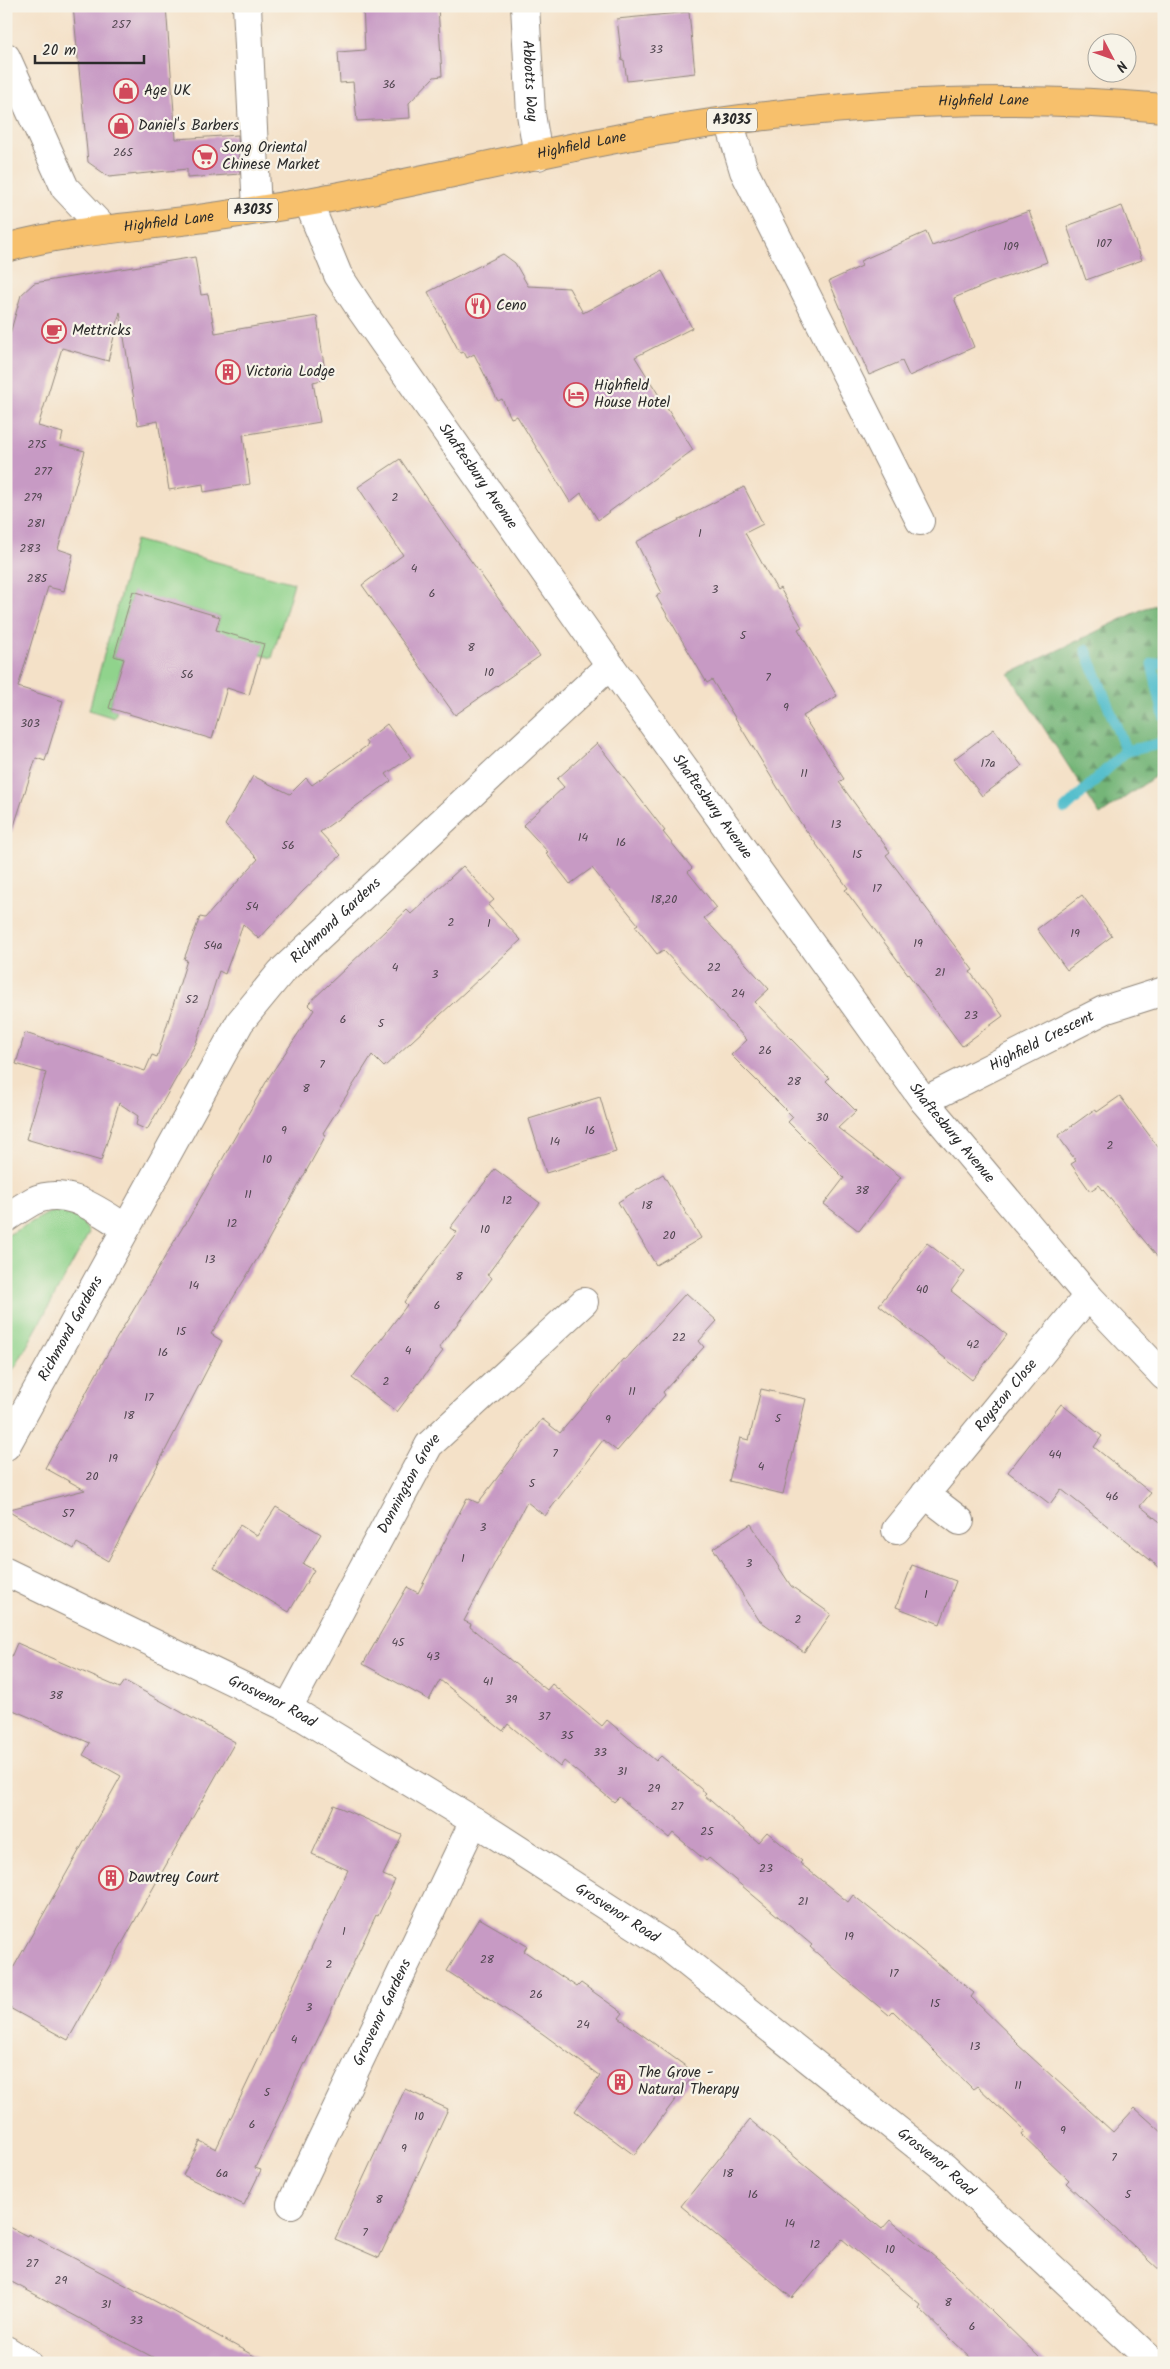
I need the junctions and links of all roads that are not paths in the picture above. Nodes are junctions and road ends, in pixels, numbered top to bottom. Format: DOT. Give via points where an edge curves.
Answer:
graph roads {
  1 [pos="247,6"];
  2 [pos="525,6"];
  3 [pos="6,57"];
  4 [pos="1164,108"];
  5 [pos="729,121"];
  6 [pos="538,156"];
  7 [pos="308,202"];
  8 [pos="257,210"];
  9 [pos="104,229"];
  10 [pos="6,248"];
  11 [pos="920,521"];
  12 [pos="610,665"];
  13 [pos="1164,991"];
  14 [pos="924,1101"];
  15 [pos="6,1218"];
  16 [pos="126,1228"];
  17 [pos="1088,1296"];
  18 [pos="584,1302"];
  19 [pos="1164,1376"];
  20 [pos="9,1431"];
  21 [pos="925,1494"];
  22 [pos="960,1521"];
  23 [pos="896,1530"];
  24 [pos="6,1572"];
  25 [pos="288,1708"];
  26 [pos="474,1821"];
  27 [pos="291,2204"];
  28 [pos="6,2350"];
  29 [pos="27,2363"];
  30 [pos="1154,2363"];
  1 -- 8 [label="street"];
  2 -- 6 [label="street, Abbotts Way" via="531,114"];
  3 -- 9 [label="street" via="65,188"];
  4 -- 5 [label="main road, Highfield Lane / A3035" via="973,101 775,114"];
  5 -- 6 [label="main road, Highfield Lane / A3035"];
  5 -- 11 [label="street" via="744,171"];
  6 -- 7 [label="main road, Highfield Lane / A3035"];
  7 -- 8 [label="main road, Highfield Lane / A3035"];
  7 -- 12 [label="street, Shaftesbury Avenue" via="338,275"];
  8 -- 9 [label="main road, Highfield Lane / A3035"];
  9 -- 10 [label="main road, Highfield Lane / A3035" via="45,237"];
  12 -- 14 [label="street, Shaftesbury Avenue"];
  12 -- 16 [label="street, Richmond Gardens" via="281,972 240,1022"];
  13 -- 14 [label="street, Highfield Crescent" via="1104,1010"];
  14 -- 17 [label="street, Shaftesbury Avenue"];
  15 -- 16 [label="street" via="34,1201 56,1196 77,1199"];
  16 -- 20 [label="street, Richmond Gardens"];
  17 -- 19 [label="street, Shaftesbury Avenue"];
  17 -- 21 [label="street, Royston Close"];
  18 -- 25 [label="street, Donnington Grove" via="430,1445"];
  21 -- 22 [label="street"];
  21 -- 23 [label="street, Royston Close"];
  24 -- 25 [label="street, Grosvenor Road"];
  25 -- 26 [label="street, Grosvenor Road"];
  26 -- 27 [label="street, Grosvenor Gardens"];
  26 -- 30 [label="street, Grosvenor Road" via="663,1943 945,2168"];
  28 -- 29 [label="street"];
}
